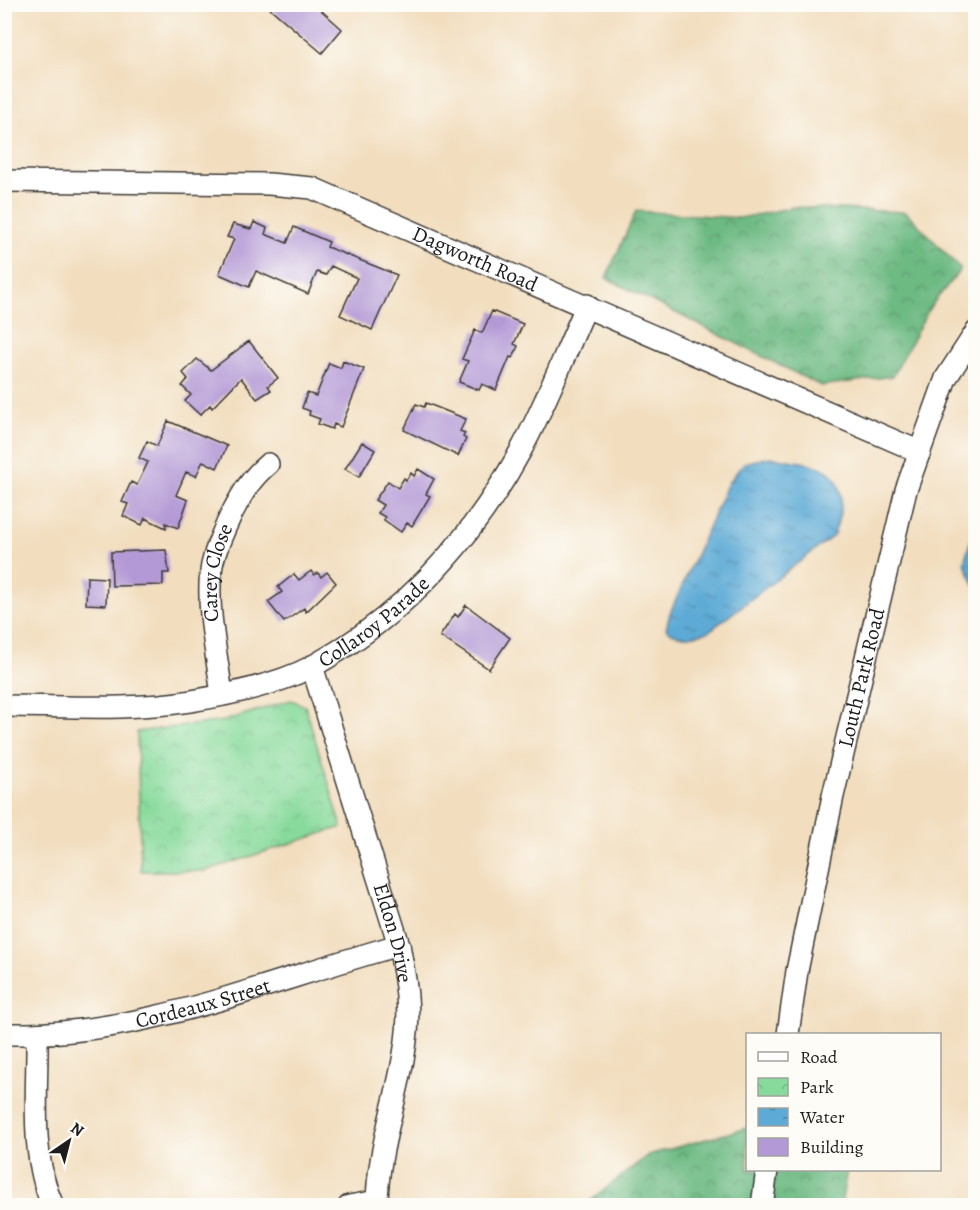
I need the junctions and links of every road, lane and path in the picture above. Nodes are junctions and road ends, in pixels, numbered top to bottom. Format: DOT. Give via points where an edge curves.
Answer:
graph roads {
  1 [pos="4,181"];
  2 [pos="587,305"];
  3 [pos="975,332"];
  4 [pos="920,452"];
  5 [pos="268,464"];
  6 [pos="312,666"];
  7 [pos="222,695"];
  8 [pos="4,706"];
  9 [pos="399,945"];
  10 [pos="788,1033"];
  11 [pos="4,1034"];
  12 [pos="37,1035"];
  13 [pos="767,1171"];
  14 [pos="377,1203"];
  15 [pos="53,1206"];
  16 [pos="349,1206"];
  17 [pos="762,1206"];
  1 -- 2 [label="street, Dagworth Road" via="257,183 312,188"];
  2 -- 4 [label="street, Dagworth Road"];
  2 -- 6 [label="street, Collaroy Parade" via="521,449 474,526 414,593"];
  3 -- 4 [label="street, Louth Park Road" via="946,378"];
  4 -- 10 [label="street, Louth Park Road" via="906,490 862,665 806,929"];
  5 -- 7 [label="street, Carey Close" via="241,496 212,567 210,593"];
  6 -- 7 [label="street, Collaroy Parade"];
  6 -- 9 [label="street, Eldon Drive"];
  7 -- 8 [label="street, Collaroy Parade" via="128,707"];
  9 -- 12 [label="street, Cordeaux Street" via="171,1015 109,1028"];
  9 -- 14 [label="street, Eldon Drive" via="408,1009 406,1042 378,1171"];
  11 -- 12 [label="street, Cordeaux Street"];
  12 -- 15 [label="street" via="39,1150"];
  13 -- 17 [label="street"];
  14 -- 16 [label="street"];
}
